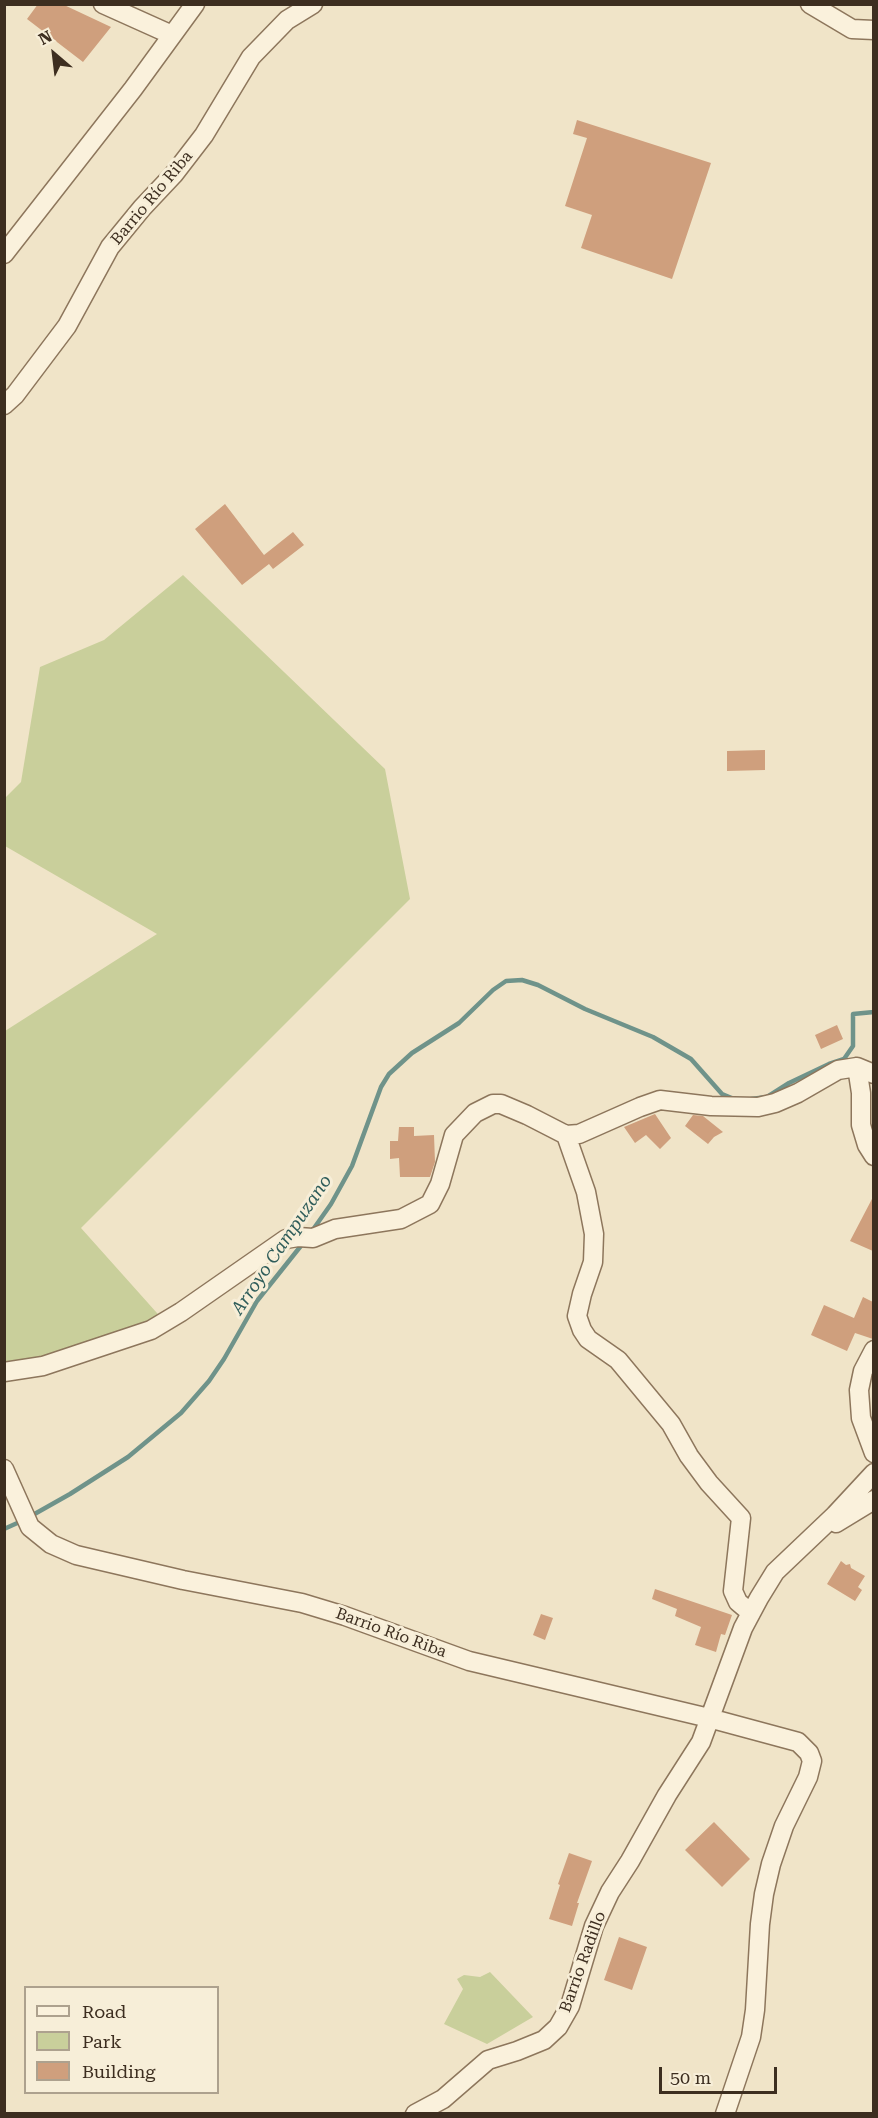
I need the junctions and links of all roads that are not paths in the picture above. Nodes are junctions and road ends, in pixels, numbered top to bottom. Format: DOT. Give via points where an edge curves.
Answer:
graph roads {
  1 [pos="103,4"];
  2 [pos="195,4"];
  3 [pos="314,4"];
  4 [pos="810,4"];
  5 [pos="873,30"];
  6 [pos="172,34"];
  7 [pos="4,254"];
  8 [pos="4,405"];
  9 [pos="865,1070"];
  10 [pos="566,1136"];
  11 [pos="873,1156"];
  12 [pos="873,1350"];
  13 [pos="4,1372"];
  14 [pos="873,1453"];
  15 [pos="4,1469"];
  16 [pos="873,1473"];
  17 [pos="873,1500"];
  18 [pos="825,1524"];
  19 [pos="751,1613"];
  20 [pos="709,1718"];
  21 [pos="415,2114"];
  22 [pos="724,2114"];
  1 -- 6 [label="street"];
  2 -- 6 [label="street"];
  3 -- 8 [label="street, Barrio Río Riba" via="287,20 250,57 204,135 110,248 67,326"];
  4 -- 5 [label="street" via="852,28"];
  6 -- 7 [label="street"];
  9 -- 10 [label="street" via="838,1070 767,1105 736,1108 660,1100"];
  9 -- 11 [label="street" via="861,1125"];
  10 -- 13 [label="street" via="527,1115 493,1104 475,1113 454,1136 430,1204 402,1219 286,1239 151,1330 43,1366"];
  10 -- 19 [label="street" via="586,1192 594,1234 593,1262 578,1316 582,1330 588,1339 618,1360 671,1424 709,1483 741,1518 733,1591 738,1602"];
  12 -- 14 [label="street" via="859,1390 861,1418"];
  15 -- 20 [label="street, Barrio Río Riba" via="30,1527 51,1544 76,1555 302,1603 469,1661"];
  16 -- 18 [label="street"];
  17 -- 18 [label="street" via="837,1522"];
  18 -- 19 [label="street" via="775,1572"];
  19 -- 20 [label="street"];
  20 -- 21 [label="street, Barrio Radillo" via="701,1742 610,1892 594,1926 570,2006 558,2026 544,2040 489,2060 442,2099"];
  20 -- 22 [label="street, Barrio Río Riba" via="798,1742 812,1761 771,1864 760,1924 751,2037"];
}
